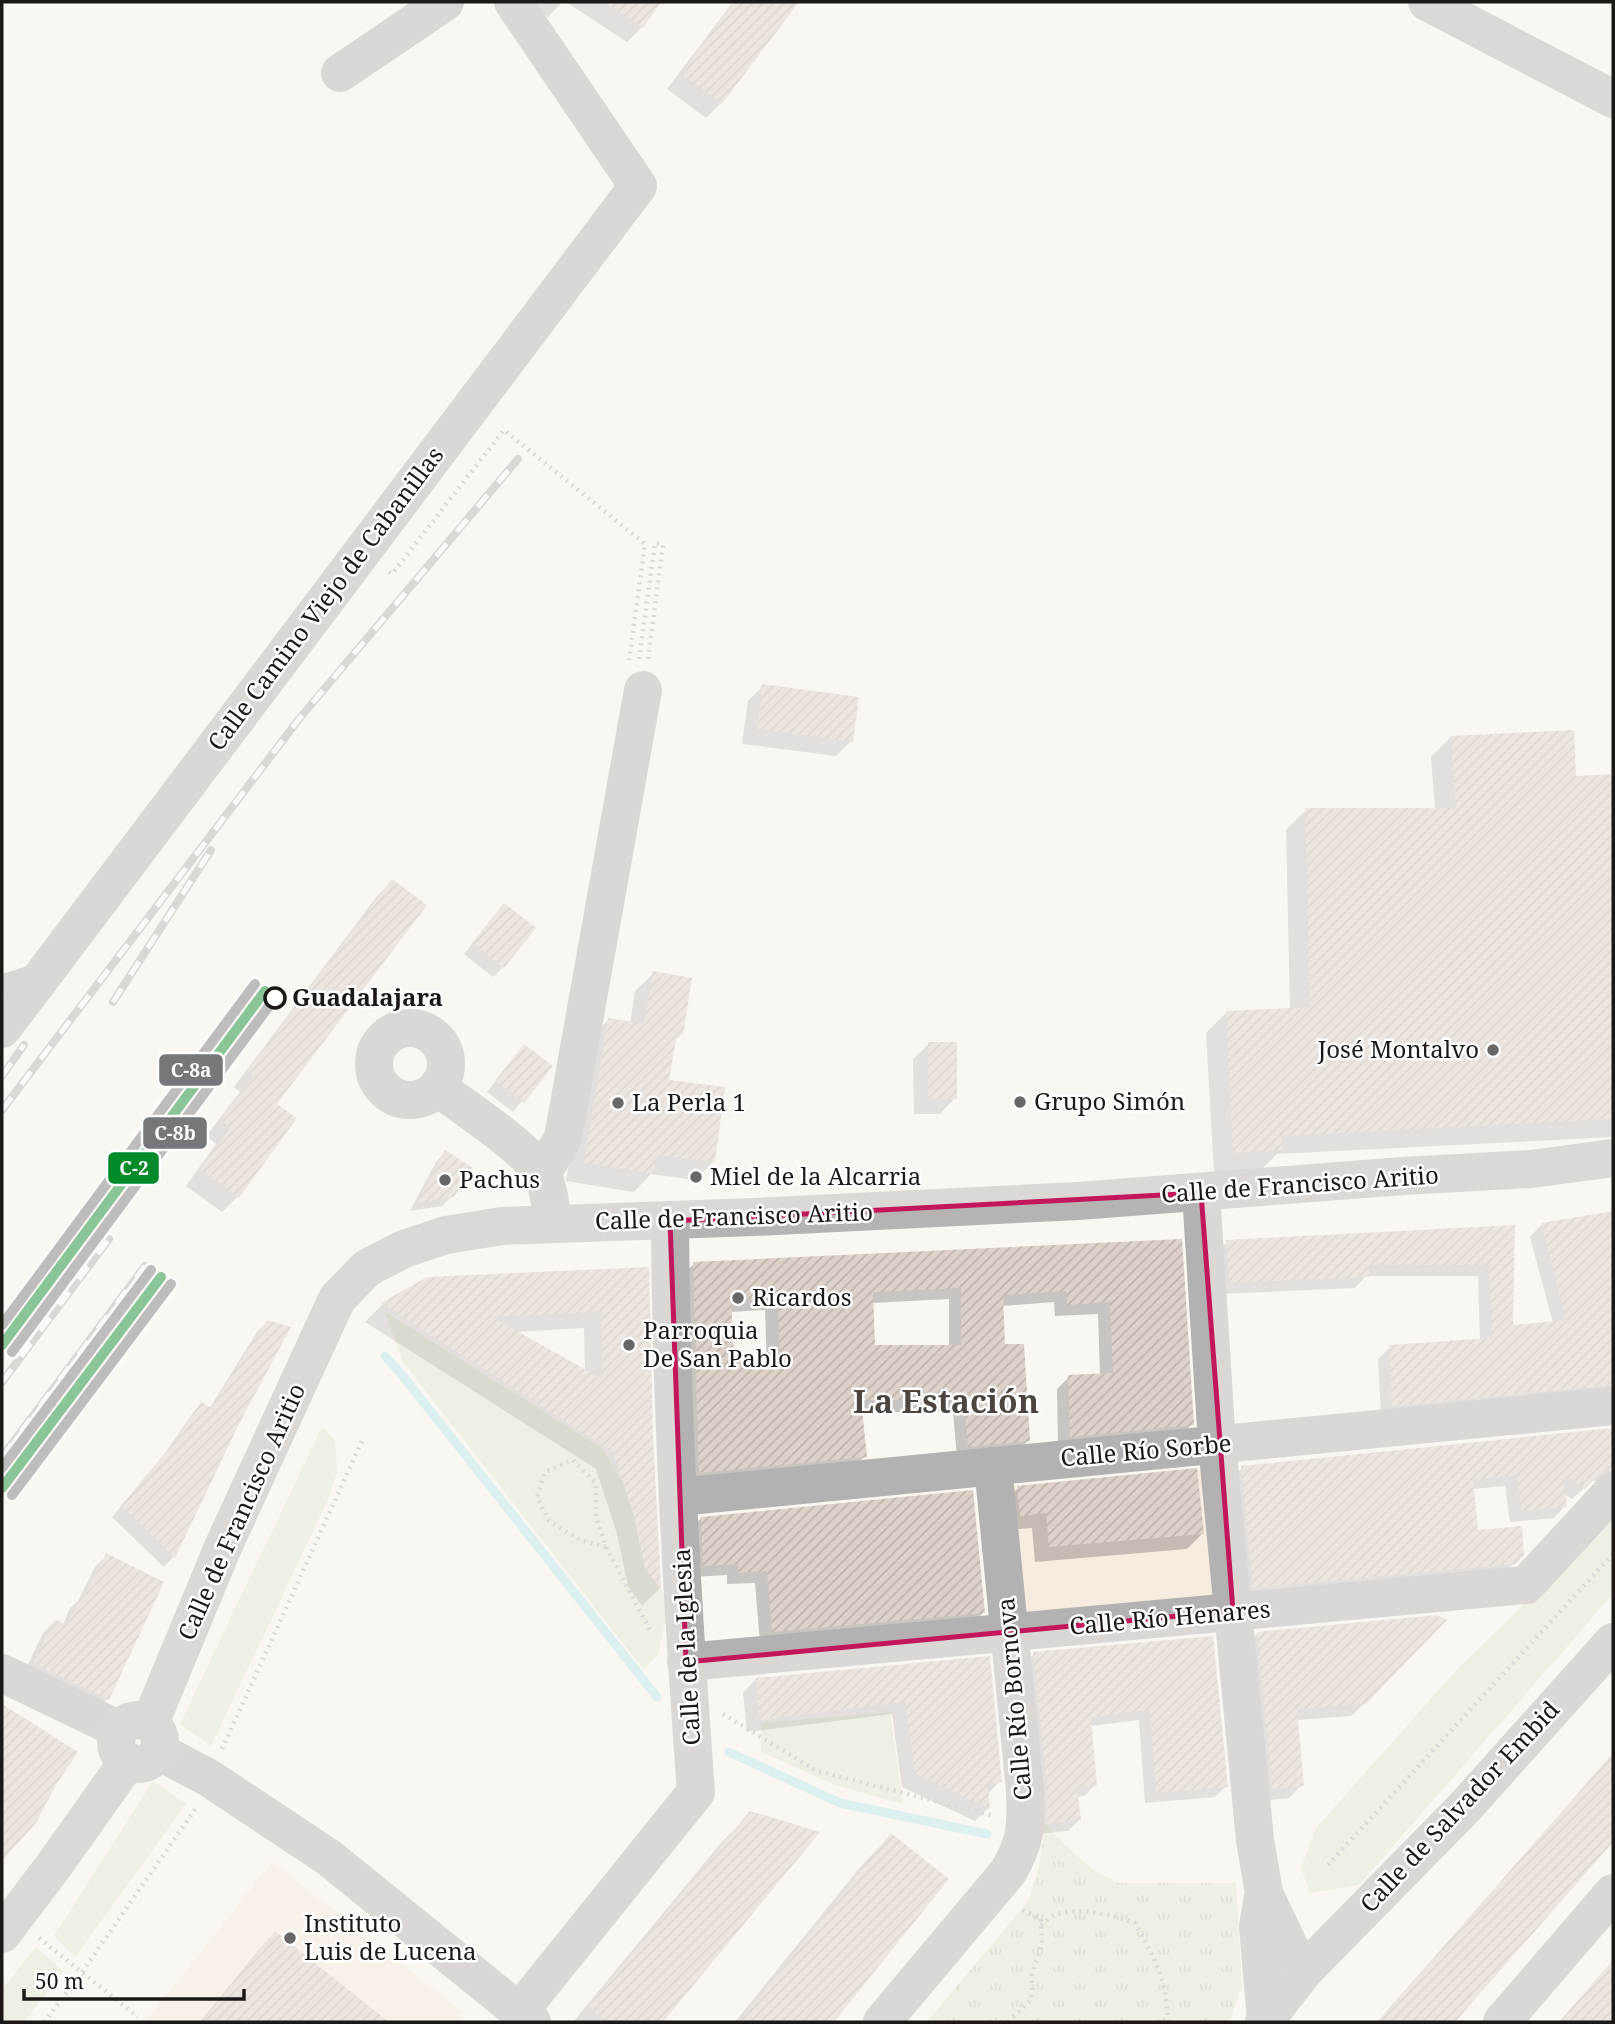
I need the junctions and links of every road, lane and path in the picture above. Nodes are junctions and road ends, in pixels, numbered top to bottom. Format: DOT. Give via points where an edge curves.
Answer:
graph roads {
  1 [pos="445,2"];
  2 [pos="513,2"];
  3 [pos="1427,2"];
  4 [pos="340,73"];
  5 [pos="1613,99"];
  6 [pos="384,568"];
  7 [pos="636,677"];
  8 [pos="37,983"];
  9 [pos="2,994"];
  10 [pos="2,1029"];
  11 [pos="438,1087"];
  12 [pos="1613,1158"];
  13 [pos="542,1174"];
  14 [pos="1201,1193"];
  15 [pos="670,1221"];
  16 [pos="552,1223"];
  17 [pos="1613,1406"];
  18 [pos="362,1441"];
  19 [pos="1217,1444"];
  20 [pos="993,1466"];
  21 [pos="1613,1491"];
  22 [pos="678,1497"];
  23 [pos="606,1547"];
  24 [pos="1613,1554"];
  25 [pos="1233,1611"];
  26 [pos="1009,1633"];
  27 [pos="1613,1642"];
  28 [pos="686,1657"];
  29 [pos="2,1674"];
  30 [pos="689,1702"];
  31 [pos="139,1741"];
  32 [pos="209,1778"];
  33 [pos="1026,1824"];
  34 [pos="1328,1865"];
  35 [pos="1613,1894"];
  36 [pos="980,1903"];
  37 [pos="1270,1906"];
  38 [pos="1351,1923"];
  39 [pos="1041,1925"];
  40 [pos="8,1926"];
  41 [pos="1304,1971"];
  42 [pos="82,1972"];
  43 [pos="138,2017"];
  44 [pos="524,2018"];
  45 [pos="1265,2021"];
  46 [pos="44,2022"];
  47 [pos="882,2022"];
  48 [pos="1008,2022"];
  49 [pos="1168,2022"];
  50 [pos="1502,2022"];
  1 -- 4 [label="street"];
  2 -- 8 [label="street, Calle Camino Viejo de Cabanillas" via="638,186"];
  3 -- 5 [label="main road"];
  6 -- 7 [label="path" via="392,574 504,429 645,544"];
  7 -- 7 [label="path" via="655,544 663,545"];
  7 -- 13 [label="street" via="563,1138"];
  8 -- 9 [label="street"];
  8 -- 10 [label="street, Calle Camino Viejo de Cabanillas"];
  11 -- 13 [label="street" via="530,1158"];
  12 -- 14 [label="main road, Calle de Francisco Aritio" via="1531,1169"];
  13 -- 16 [label="street"];
  14 -- 15 [label="main road, Calle de Francisco Aritio"];
  14 -- 19 [label="street"];
  15 -- 16 [label="main road, Calle de Francisco Aritio"];
  15 -- 22 [label="street, Calle de la Iglesia"];
  16 -- 31 [label="main road, Calle de Francisco Aritio" via="474,1230 422,1242 367,1268 337,1298"];
  17 -- 19 [label="street, Calle Río Sorbe"];
  18 -- 32 [label="path"];
  19 -- 20 [label="street, Calle Río Sorbe"];
  19 -- 25 [label="street"];
  20 -- 22 [label="street, Calle Río Sorbe"];
  20 -- 26 [label="street, Calle Río Bornova"];
  21 -- 25 [label="street, Calle Río Henares" via="1526,1585"];
  22 -- 28 [label="street, Calle de la Iglesia"];
  23 -- 23 [label="path" via="596,1517 596,1484 573,1460 545,1472 537,1497 549,1521 580,1540"];
  23 -- 28 [label="path" via="653,1635"];
  24 -- 34 [label="path"];
  25 -- 26 [label="street, Calle Río Henares"];
  25 -- 37 [label="street" via="1255,1840"];
  26 -- 28 [label="street, Calle Río Henares"];
  26 -- 33 [label="street, Calle Río Bornova"];
  27 -- 38 [label="street, Calle de Salvador Embid" via="1464,1808"];
  28 -- 30 [label="street, Calle de la Iglesia"];
  29 -- 31 [label="street"];
  30 -- 33 [label="path" via="726,1716 817,1771"];
  30 -- 44 [label="street, Calle de la Iglesia" via="696,1792"];
  31 -- 32 [label="street"];
  31 -- 40 [label="main road, Calle de Francisco Aritio"];
  32 -- 42 [label="path" via="201,1801"];
  32 -- 44 [label="street" via="328,1857"];
  33 -- 36 [label="street, Calle Río Bornova" via="1019,1853 1008,1872"];
  35 -- 50 [label="street"];
  36 -- 39 [label="path" via="1041,1919"];
  36 -- 47 [label="street, Calle Río Bornova"];
  37 -- 38 [label="street"];
  37 -- 41 [label="street"];
  37 -- 45 [label="street" via="1258,1926"];
  38 -- 41 [label="street, Calle de Salvador Embid"];
  39 -- 48 [label="path" via="1042,1944 1032,1974 1031,2000"];
  39 -- 49 [label="path" via="1056,1915 1082,1912 1135,1923 1158,1966 1167,1994"];
  40 -- 42 [label="path"];
  41 -- 45 [label="street, Calle de Salvador Embid"];
  42 -- 43 [label="path"];
  42 -- 46 [label="path"];
}
